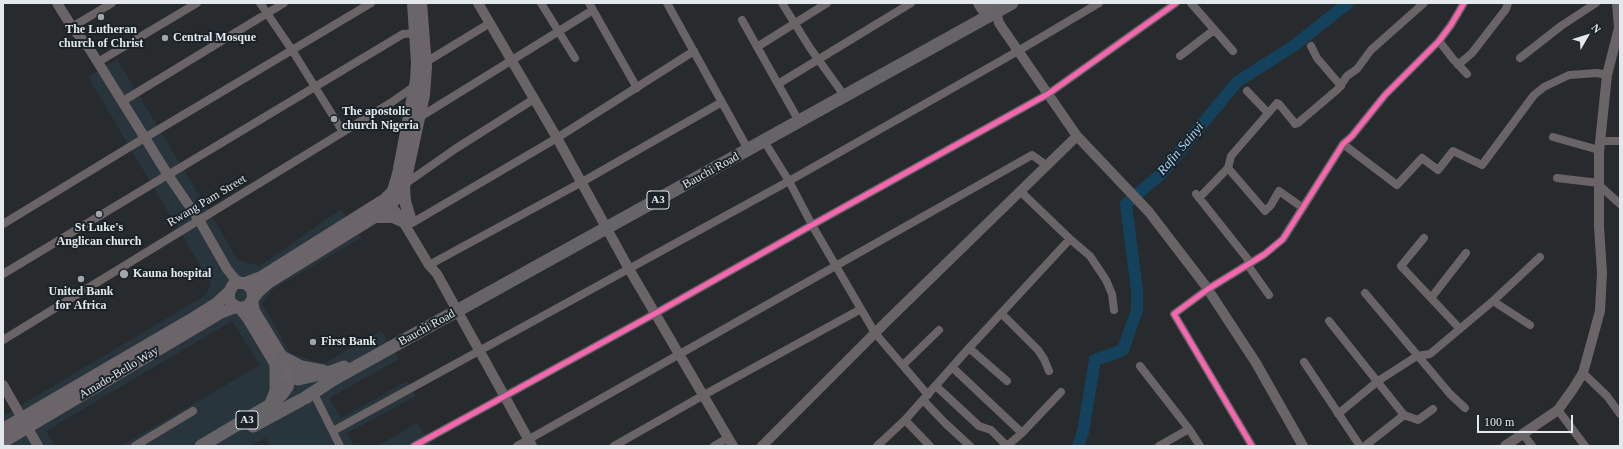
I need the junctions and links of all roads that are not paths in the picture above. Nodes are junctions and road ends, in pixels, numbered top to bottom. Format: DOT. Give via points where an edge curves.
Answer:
graph roads {
  1 [pos="57,3"];
  2 [pos="112,3"];
  3 [pos="197,3"];
  4 [pos="260,3"];
  5 [pos="284,3"];
  6 [pos="371,3"];
  7 [pos="412,3"];
  8 [pos="421,3"];
  9 [pos="478,3"];
  10 [pos="541,3"];
  11 [pos="667,3"];
  12 [pos="782,3"];
  13 [pos="827,3"];
  14 [pos="911,3"];
  15 [pos="1012,3"];
  16 [pos="1099,3"];
  17 [pos="1176,3"];
  18 [pos="1424,3"];
  19 [pos="1464,3"];
  20 [pos="1508,3"];
  21 [pos="1596,3"];
  22 [pos="1617,3"];
  23 [pos="1193,4"];
  24 [pos="591,7"];
  25 [pos="990,9"];
  26 [pos="266,13"];
  27 [pos="742,20"];
  28 [pos="490,23"];
  29 [pos="794,23"];
  30 [pos="72,27"];
  31 [pos="1214,30"];
  32 [pos="559,32"];
  33 [pos="419,33"];
  34 [pos="1439,41"];
  35 [pos="1311,46"];
  36 [pos="757,47"];
  37 [pos="292,50"];
  38 [pos="1233,51"];
  39 [pos="694,52"];
  40 [pos="1018,52"];
  41 [pos="1180,56"];
  42 [pos="575,58"];
  43 [pos="1520,58"];
  44 [pos="818,59"];
  45 [pos="512,61"];
  46 [pos="98,62"];
  47 [pos="426,62"];
  48 [pos="1458,64"];
  49 [pos="1467,74"];
  50 [pos="1607,75"];
  51 [pos="778,84"];
  52 [pos="1341,86"];
  53 [pos="316,87"];
  54 [pos="420,88"];
  55 [pos="637,88"];
  56 [pos="841,91"];
  57 [pos="1247,91"];
  58 [pos="1048,94"];
  59 [pos="534,99"];
  60 [pos="123,102"];
  61 [pos="722,102"];
  62 [pos="1268,113"];
  63 [pos="796,116"];
  64 [pos="420,118"];
  65 [pos="343,132"];
  66 [pos="1077,136"];
  67 [pos="1552,137"];
  68 [pos="557,138"];
  69 [pos="143,139"];
  70 [pos="764,141"];
  71 [pos="1620,141"];
  72 [pos="745,144"];
  73 [pos="1343,144"];
  74 [pos="1600,145"];
  75 [pos="1046,165"];
  76 [pos="1228,168"];
  77 [pos="166,176"];
  78 [pos="1558,178"];
  79 [pos="789,181"];
  80 [pos="582,182"];
  81 [pos="1599,184"];
  82 [pos="1020,191"];
  83 [pos="396,192"];
  84 [pos="1620,204"];
  85 [pos="1303,208"];
  86 [pos="375,217"];
  87 [pos="196,221"];
  88 [pos="409,221"];
  89 [pos="3,224"];
  90 [pos="605,225"];
  91 [pos="812,225"];
  92 [pos="1424,238"];
  93 [pos="1070,240"];
  94 [pos="1466,253"];
  95 [pos="1540,257"];
  96 [pos="431,263"];
  97 [pos="1248,263"];
  98 [pos="836,267"];
  99 [pos="629,269"];
  100 [pos="3,274"];
  101 [pos="243,283"];
  102 [pos="1208,289"];
  103 [pos="229,290"];
  104 [pos="1365,293"];
  105 [pos="1270,295"];
  106 [pos="1431,298"];
  107 [pos="253,299"];
  108 [pos="1492,301"];
  109 [pos="238,307"];
  110 [pos="456,309"];
  111 [pos="861,309"];
  112 [pos="1114,310"];
  113 [pos="656,313"];
  114 [pos="1001,313"];
  115 [pos="1329,320"];
  116 [pos="1530,325"];
  117 [pos="1460,329"];
  118 [pos="939,330"];
  119 [pos="875,333"];
  120 [pos="3,340"];
  121 [pos="969,348"];
  122 [pos="480,351"];
  123 [pos="679,355"];
  124 [pos="1417,356"];
  125 [pos="279,361"];
  126 [pos="1304,362"];
  127 [pos="903,365"];
  128 [pos="1140,366"];
  129 [pos="952,367"];
  130 [pos="1049,371"];
  131 [pos="330,372"];
  132 [pos="1583,372"];
  133 [pos="1007,381"];
  134 [pos="1378,381"];
  135 [pos="292,383"];
  136 [pos="3,385"];
  137 [pos="936,386"];
  138 [pos="1061,392"];
  139 [pos="702,396"];
  140 [pos="306,397"];
  141 [pos="505,397"];
  142 [pos="925,397"];
  143 [pos="270,405"];
  144 [pos="1433,408"];
  145 [pos="1465,408"];
  146 [pos="1558,410"];
  147 [pos="193,411"];
  148 [pos="1338,414"];
  149 [pos="1620,414"];
  150 [pos="1404,415"];
  151 [pos="905,420"];
  152 [pos="24,423"];
  153 [pos="3,429"];
  154 [pos="1189,429"];
  155 [pos="333,431"];
  156 [pos="1022,433"];
  157 [pos="1523,434"];
  158 [pos="3,442"];
  159 [pos="731,442"];
  160 [pos="530,443"];
  161 [pos="38,446"];
  162 [pos="135,446"];
  163 [pos="201,446"];
  164 [pos="217,446"];
  165 [pos="340,446"];
  166 [pos="414,446"];
  167 [pos="517,446"];
  168 [pos="614,446"];
  169 [pos="714,446"];
  170 [pos="762,446"];
  171 [pos="877,446"];
  172 [pos="930,446"];
  173 [pos="970,446"];
  174 [pos="1007,446"];
  175 [pos="1159,446"];
  176 [pos="1200,446"];
  177 [pos="1252,446"];
  178 [pos="1303,446"];
  179 [pos="1360,446"];
  180 [pos="1365,446"];
  181 [pos="1505,446"];
  182 [pos="1532,446"];
  183 [pos="1585,446"];
  1 -- 30 [label="street"];
  2 -- 30 [label="street"];
  3 -- 46 [label="street"];
  4 -- 26 [label="street"];
  5 -- 26 [label="street"];
  6 -- 37 [label="street"];
  7 -- 33 [label="main road"];
  8 -- 33 [label="main road"];
  9 -- 28 [label="street"];
  10 -- 32 [label="street"];
  11 -- 39 [label="street"];
  12 -- 29 [label="street"];
  13 -- 29 [label="street"];
  14 -- 44 [label="street"];
  15 -- 25 [label="highway, Bauchi Road / A3"];
  16 -- 40 [label="street"];
  17 -- 58 [label="street"];
  18 -- 52 [label="street" via="1371,50"];
  19 -- 34 [label="street"];
  20 -- 48 [label="street" via="1472,53"];
  21 -- 43 [label="street"];
  22 -- 50 [label="street" via="1619,28"];
  23 -- 31 [label="street"];
  24 -- 32 [label="street"];
  24 -- 55 [label="street"];
  25 -- 40 [label="street"];
  25 -- 56 [label="highway, Bauchi Road / A3"];
  25 -- 70 [label="highway, Bauchi Road / A3"];
  26 -- 37 [label="street"];
  26 -- 60 [label="street"];
  27 -- 36 [label="street"];
  28 -- 45 [label="street"];
  28 -- 47 [label="street"];
  29 -- 36 [label="street"];
  29 -- 44 [label="street"];
  30 -- 46 [label="street"];
  30 -- 69 [label="street"];
  31 -- 38 [label="street"];
  31 -- 41 [label="street"];
  32 -- 42 [label="street"];
  32 -- 45 [label="street"];
  33 -- 47 [label="main road"];
  33 -- 53 [label="street" via="403,34"];
  33 -- 54 [label="main road" via="417,64"];
  34 -- 48 [label="street"];
  34 -- 73 [label="street" via="1385,95"];
  35 -- 52 [label="street" via="1317,58"];
  36 -- 51 [label="street"];
  37 -- 53 [label="street"];
  37 -- 69 [label="street"];
  39 -- 55 [label="street"];
  39 -- 61 [label="street"];
  40 -- 58 [label="street"];
  40 -- 79 [label="street"];
  44 -- 51 [label="street"];
  44 -- 56 [label="street"];
  45 -- 59 [label="street"];
  45 -- 64 [label="street"];
  46 -- 60 [label="street"];
  47 -- 54 [label="main road"];
  48 -- 49 [label="street"];
  50 -- 73 [label="street" via="1569,75 1544,87 1534,95 1482,164 1453,151 1438,170 1422,158 1397,185"];
  50 -- 74 [label="street"];
  51 -- 63 [label="street"];
  52 -- 62 [label="street" via="1295,124 1277,103"];
  53 -- 65 [label="street"];
  53 -- 77 [label="street"];
  54 -- 64 [label="main road"];
  54 -- 65 [label="street, Rwang Pam Street" via="409,90"];
  54 -- 83 [label="main road"];
  55 -- 68 [label="street"];
  56 -- 63 [label="highway, Bauchi Road / A3"];
  57 -- 62 [label="street"];
  58 -- 66 [label="street"];
  58 -- 91 [label="street"];
  59 -- 68 [label="street"];
  59 -- 83 [label="street" via="455,149"];
  60 -- 69 [label="street"];
  61 -- 72 [label="street"];
  61 -- 80 [label="street"];
  62 -- 76 [label="street" via="1231,156"];
  63 -- 72 [label="highway, Bauchi Road / A3"];
  64 -- 83 [label="main road"];
  65 -- 87 [label="street, Rwang Pam Street"];
  66 -- 75 [label="street"];
  66 -- 102 [label="street" via="1149,212"];
  67 -- 74 [label="street"];
  68 -- 80 [label="street"];
  68 -- 88 [label="street"];
  69 -- 77 [label="street"];
  69 -- 89 [label="street"];
  70 -- 79 [label="street"];
  70 -- 90 [label="highway, Bauchi Road / A3"];
  71 -- 74 [label="street"];
  72 -- 90 [label="highway, Bauchi Road / A3"];
  73 -- 85 [label="street"];
  74 -- 81 [label="street"];
  75 -- 82 [label="street"];
  75 -- 98 [label="street" via="1032,155"];
  76 -- 85 [label="street" via="1265,211 1272,205 1279,192"];
  76 -- 97 [label="street" via="1197,196"];
  77 -- 87 [label="street"];
  77 -- 100 [label="street"];
  78 -- 81 [label="street"];
  79 -- 91 [label="street"];
  79 -- 99 [label="street"];
  80 -- 90 [label="street"];
  80 -- 96 [label="street"];
  81 -- 84 [label="street"];
  81 -- 132 [label="street" via="1600,311"];
  82 -- 93 [label="street"];
  82 -- 119 [label="street"];
  83 -- 86 [label="main road"];
  83 -- 88 [label="street"];
  83 -- 88 [label="main road" via="405,200"];
  83 -- 101 [label="main road" via="261,277"];
  85 -- 97 [label="street" via="1283,239 1265,254"];
  86 -- 88 [label="main road"];
  86 -- 107 [label="main road" via="268,283"];
  87 -- 101 [label="street" via="235,279"];
  87 -- 103 [label="street" via="225,276"];
  87 -- 120 [label="street, Rwang Pam Street"];
  88 -- 96 [label="street"];
  90 -- 99 [label="street"];
  90 -- 110 [label="highway, Bauchi Road / A3"];
  91 -- 98 [label="street"];
  91 -- 113 [label="street"];
  92 -- 106 [label="street" via="1401,266"];
  93 -- 112 [label="street" via="1098,265 1112,294"];
  93 -- 114 [label="street"];
  94 -- 106 [label="street"];
  95 -- 108 [label="street"];
  96 -- 110 [label="street"];
  97 -- 102 [label="street"];
  97 -- 105 [label="street"];
  98 -- 111 [label="street"];
  98 -- 123 [label="street"];
  99 -- 113 [label="street"];
  99 -- 122 [label="street"];
  101 -- 103 [label="main road" via="233,285"];
  101 -- 107 [label="main road" via="252,289"];
  102 -- 177 [label="street" via="1174,314"];
  102 -- 178 [label="street" via="1256,363"];
  103 -- 109 [label="main road" via="229,300"];
  103 -- 152 [label="main road, Amado-Bello Way" via="217,303"];
  104 -- 124 [label="street"];
  106 -- 117 [label="street"];
  107 -- 109 [label="main road" via="247,307"];
  107 -- 125 [label="main road" via="254,311"];
  108 -- 116 [label="street"];
  108 -- 117 [label="street"];
  109 -- 125 [label="main road"];
  109 -- 152 [label="main road, Amado-Bello Way" via="220,313"];
  110 -- 122 [label="street"];
  110 -- 131 [label="highway, Bauchi Road / A3" via="351,364"];
  110 -- 140 [label="highway, Bauchi Road / A3"];
  111 -- 119 [label="street"];
  111 -- 139 [label="street"];
  113 -- 123 [label="street"];
  113 -- 141 [label="street"];
  114 -- 121 [label="street"];
  114 -- 130 [label="street" via="1038,350"];
  115 -- 134 [label="street"];
  117 -- 124 [label="street" via="1430,354"];
  118 -- 127 [label="street"];
  119 -- 127 [label="street"];
  119 -- 170 [label="street"];
  121 -- 129 [label="street"];
  121 -- 133 [label="street"];
  122 -- 141 [label="street"];
  122 -- 155 [label="street"];
  123 -- 139 [label="street"];
  123 -- 160 [label="street"];
  124 -- 134 [label="street"];
  124 -- 145 [label="street"];
  125 -- 131 [label="highway"];
  125 -- 135 [label="main road"];
  125 -- 143 [label="highway, A3" via="276,391"];
  126 -- 148 [label="street"];
  127 -- 142 [label="street"];
  128 -- 154 [label="street"];
  129 -- 137 [label="street"];
  129 -- 156 [label="street"];
  131 -- 135 [label="highway, Bauchi Road / A3"];
  132 -- 146 [label="street"];
  132 -- 149 [label="street" via="1607,396"];
  134 -- 148 [label="street"];
  134 -- 150 [label="street"];
  135 -- 140 [label="highway" via="304,381 308,387"];
  135 -- 140 [label="highway" via="288,395 290,398 295,401"];
  135 -- 143 [label="highway, A3"];
  136 -- 152 [label="street"];
  137 -- 142 [label="street"];
  137 -- 174 [label="street" via="979,426 991,430"];
  138 -- 156 [label="street"];
  139 -- 159 [label="street"];
  139 -- 168 [label="street"];
  140 -- 155 [label="street"];
  140 -- 164 [label="highway, A3"];
  141 -- 160 [label="street"];
  141 -- 166 [label="street"];
  142 -- 151 [label="street"];
  142 -- 173 [label="street" via="945,424"];
  143 -- 163 [label="highway, A3"];
  144 -- 150 [label="street" via="1418,420"];
  146 -- 157 [label="street"];
  146 -- 183 [label="street"];
  147 -- 162 [label="street"];
  148 -- 179 [label="street"];
  150 -- 180 [label="street"];
  151 -- 171 [label="street"];
  151 -- 172 [label="street"];
  152 -- 153 [label="main road, Amado-Bello Way"];
  152 -- 158 [label="main road, Amado-Bello Way"];
  152 -- 161 [label="street"];
  154 -- 175 [label="street"];
  154 -- 176 [label="street"];
  155 -- 165 [label="street"];
  156 -- 174 [label="street"];
  157 -- 181 [label="street"];
  157 -- 182 [label="street"];
  159 -- 169 [label="street"];
  160 -- 167 [label="street"];
}
